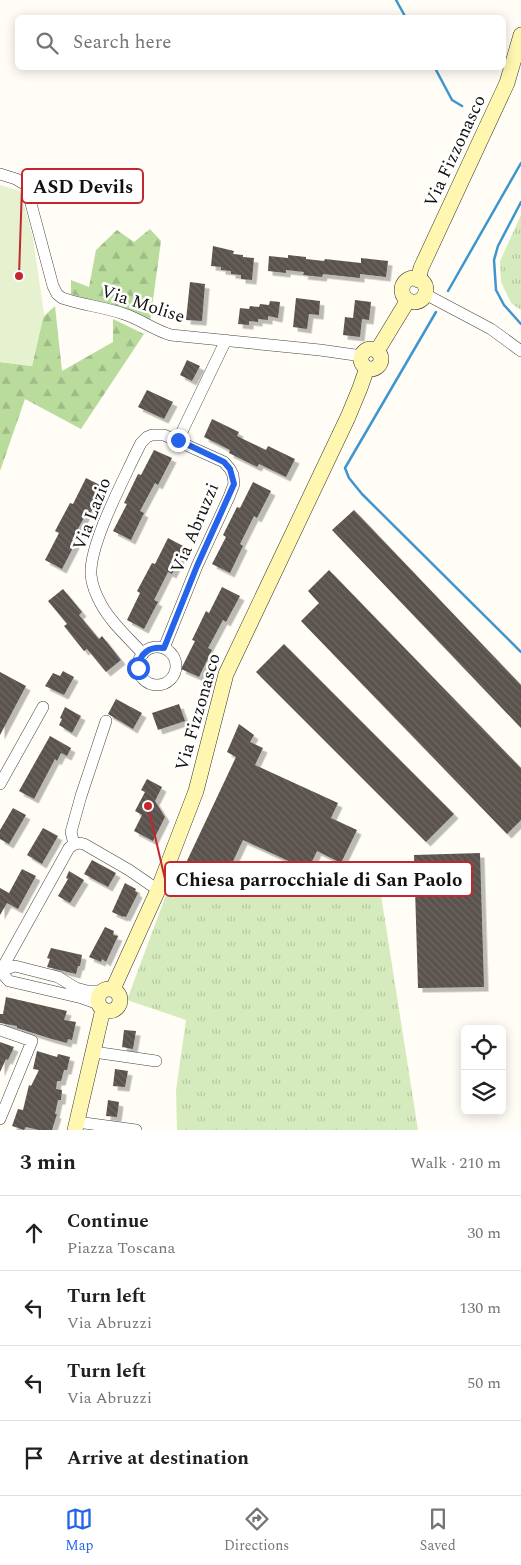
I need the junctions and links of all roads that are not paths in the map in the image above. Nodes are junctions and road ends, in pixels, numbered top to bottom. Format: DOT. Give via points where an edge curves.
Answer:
graph roads {
  1 [pos="521,35"];
  2 [pos="0,174"];
  3 [pos="418,280"];
  4 [pos="429,296"];
  5 [pos="408,300"];
  6 [pos="226,340"];
  7 [pos="521,351"];
  8 [pos="364,362"];
  9 [pos="178,440"];
  10 [pos="164,648"];
  11 [pos="143,654"];
  12 [pos="43,708"];
  13 [pos="106,721"];
  14 [pos="0,784"];
  15 [pos="74,844"];
  16 [pos="158,890"];
  17 [pos="0,971"];
  18 [pos="104,998"];
  19 [pos="0,1030"];
  20 [pos="94,1052"];
  21 [pos="156,1061"];
  22 [pos="0,1119"];
  23 [pos="76,1126"];
  24 [pos="132,1130"];
  25 [pos="136,1130"];
  1 -- 3 [label="main road, Via Fizzonasco" via="507,84"];
  2 -- 6 [label="street, Via Molise" via="26,185 54,286 62,298 130,316 171,335"];
  3 -- 4 [label="main road"];
  3 -- 5 [label="main road" via="410,279 404,283 402,291"];
  4 -- 5 [label="main road" via="418,301"];
  4 -- 7 [label="street" via="492,329"];
  5 -- 8 [label="main road, Via Fizzonasco" via="377,352 381,360 378,366 373,369"];
  6 -- 8 [label="street, Via Molise" via="320,350"];
  6 -- 9 [label="street"];
  8 -- 16 [label="main road, Via Fizzonasco" via="360,388 348,416 226,674 196,791"];
  9 -- 10 [label="street, Via Abruzzi" via="224,462 230,469 234,484"];
  9 -- 11 [label="street, Via Lazio" via="164,434 146,437 141,443 92,559 91,574 101,604"];
  10 -- 11 [label="street" via="156,647"];
  10 -- 11 [label="street" via="175,658 177,666 176,673 166,684 158,686 144,681 138,668"];
  12 -- 14 [label="street"];
  13 -- 15 [label="street" via="80,796 71,832"];
  15 -- 16 [label="street" via="84,844"];
  15 -- 17 [label="street"];
  16 -- 18 [label="main road, Via Fizzonasco"];
  17 -- 18 [label="street" via="15,966 58,977 76,988"];
  18 -- 20 [label="main road, Via Fizzonasco"];
  19 -- 22 [label="street" via="32,1041"];
  20 -- 21 [label="street"];
  20 -- 23 [label="main road, Via Fizzonasco"];
  23 -- 24 [label="street"];
  24 -- 25 [label="street"];
}
